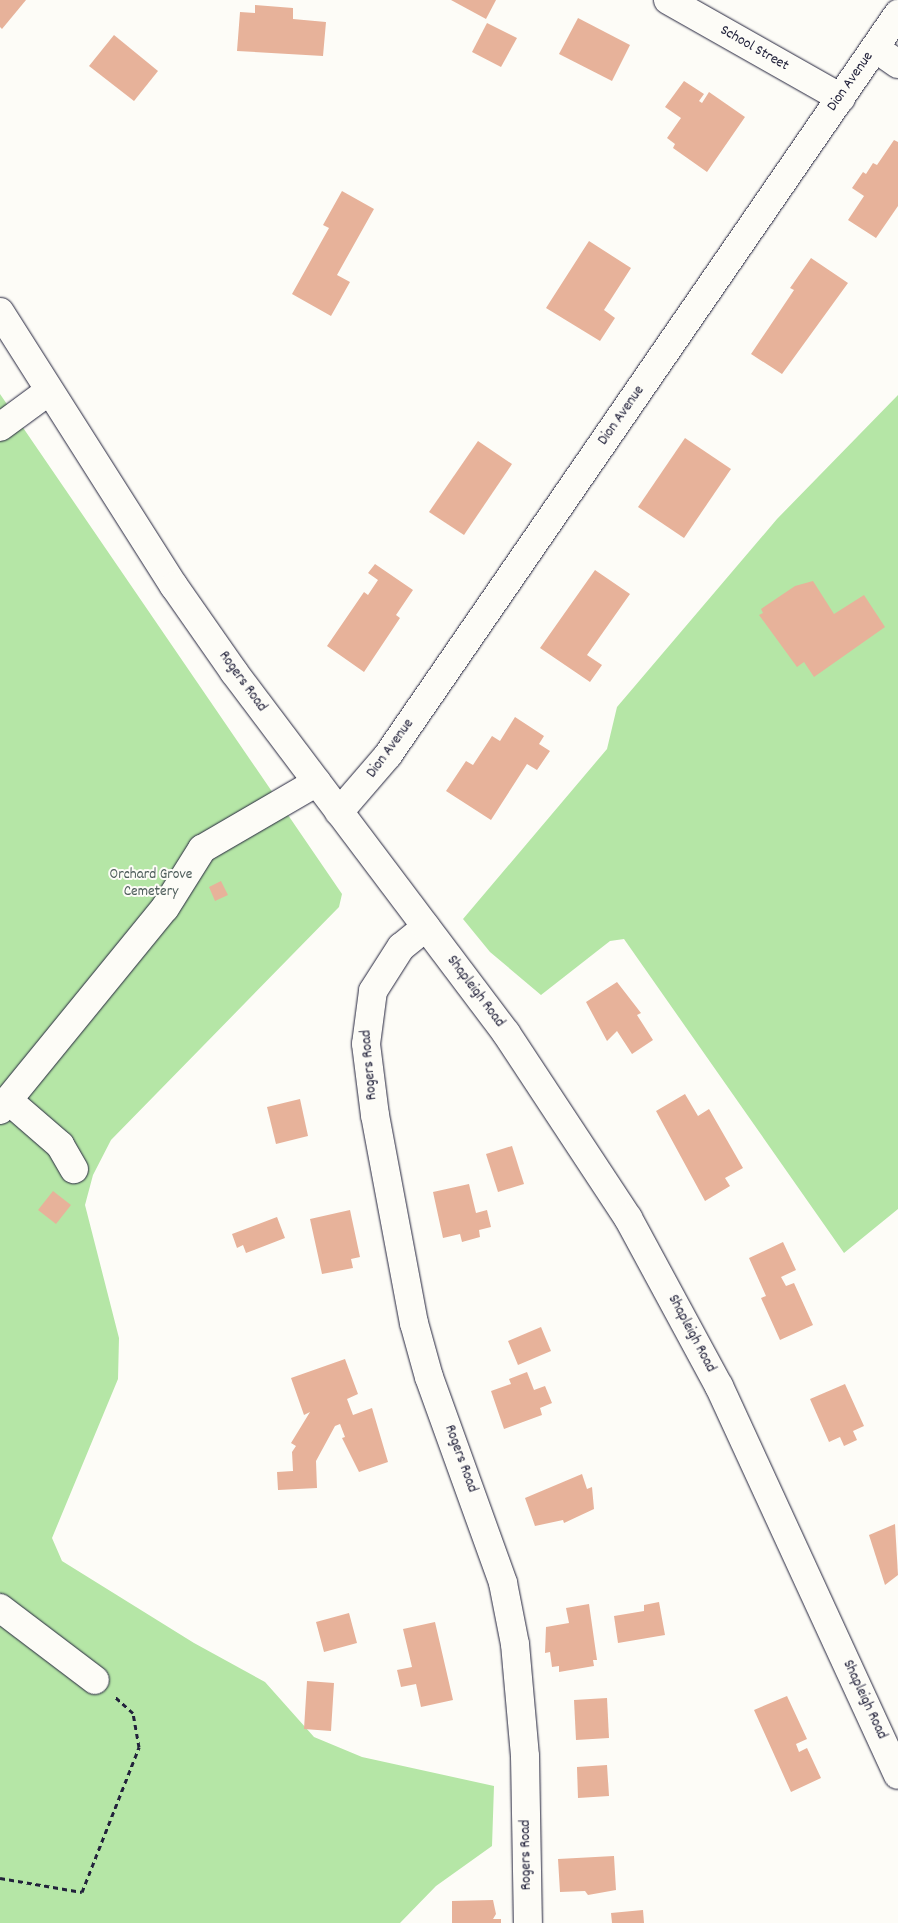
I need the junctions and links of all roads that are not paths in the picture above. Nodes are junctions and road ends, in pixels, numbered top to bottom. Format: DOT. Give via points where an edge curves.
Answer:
graph roads {
  1 [pos="668,0"];
  2 [pos="898,14"];
  3 [pos="875,48"];
  4 [pos="898,64"];
  5 [pos="840,98"];
  6 [pos="0,312"];
  7 [pos="49,391"];
  8 [pos="0,427"];
  9 [pos="316,782"];
  10 [pos="339,812"];
  11 [pos="426,927"];
  12 [pos="4,1105"];
  13 [pos="74,1169"];
  14 [pos="0,1608"];
  15 [pos="95,1680"];
  16 [pos="898,1775"];
  17 [pos="528,1923"];
  1 -- 5 [label="street, School Street"];
  2 -- 3 [label="street, Dion Avenue"];
  3 -- 4 [label="street"];
  3 -- 5 [label="street, Dion Avenue"];
  5 -- 10 [label="street, Dion Avenue" via="388,755"];
  6 -- 7 [label="street, Rogers Road"];
  7 -- 8 [label="street"];
  7 -- 9 [label="street, Rogers Road" via="174,586"];
  9 -- 10 [label="street, Rogers Road"];
  9 -- 12 [label="street" via="202,850 165,908"];
  10 -- 11 [label="street, Rogers Road"];
  11 -- 16 [label="street, Shapleigh Road" via="506,1033 575,1133 656,1268 739,1428"];
  11 -- 17 [label="street, Rogers Road" via="401,947 372,991 366,1044 374,1111 414,1323 429,1377 503,1584 516,1644 525,1756"];
  12 -- 13 [label="street" via="60,1145"];
  14 -- 15 [label="street"];
}
